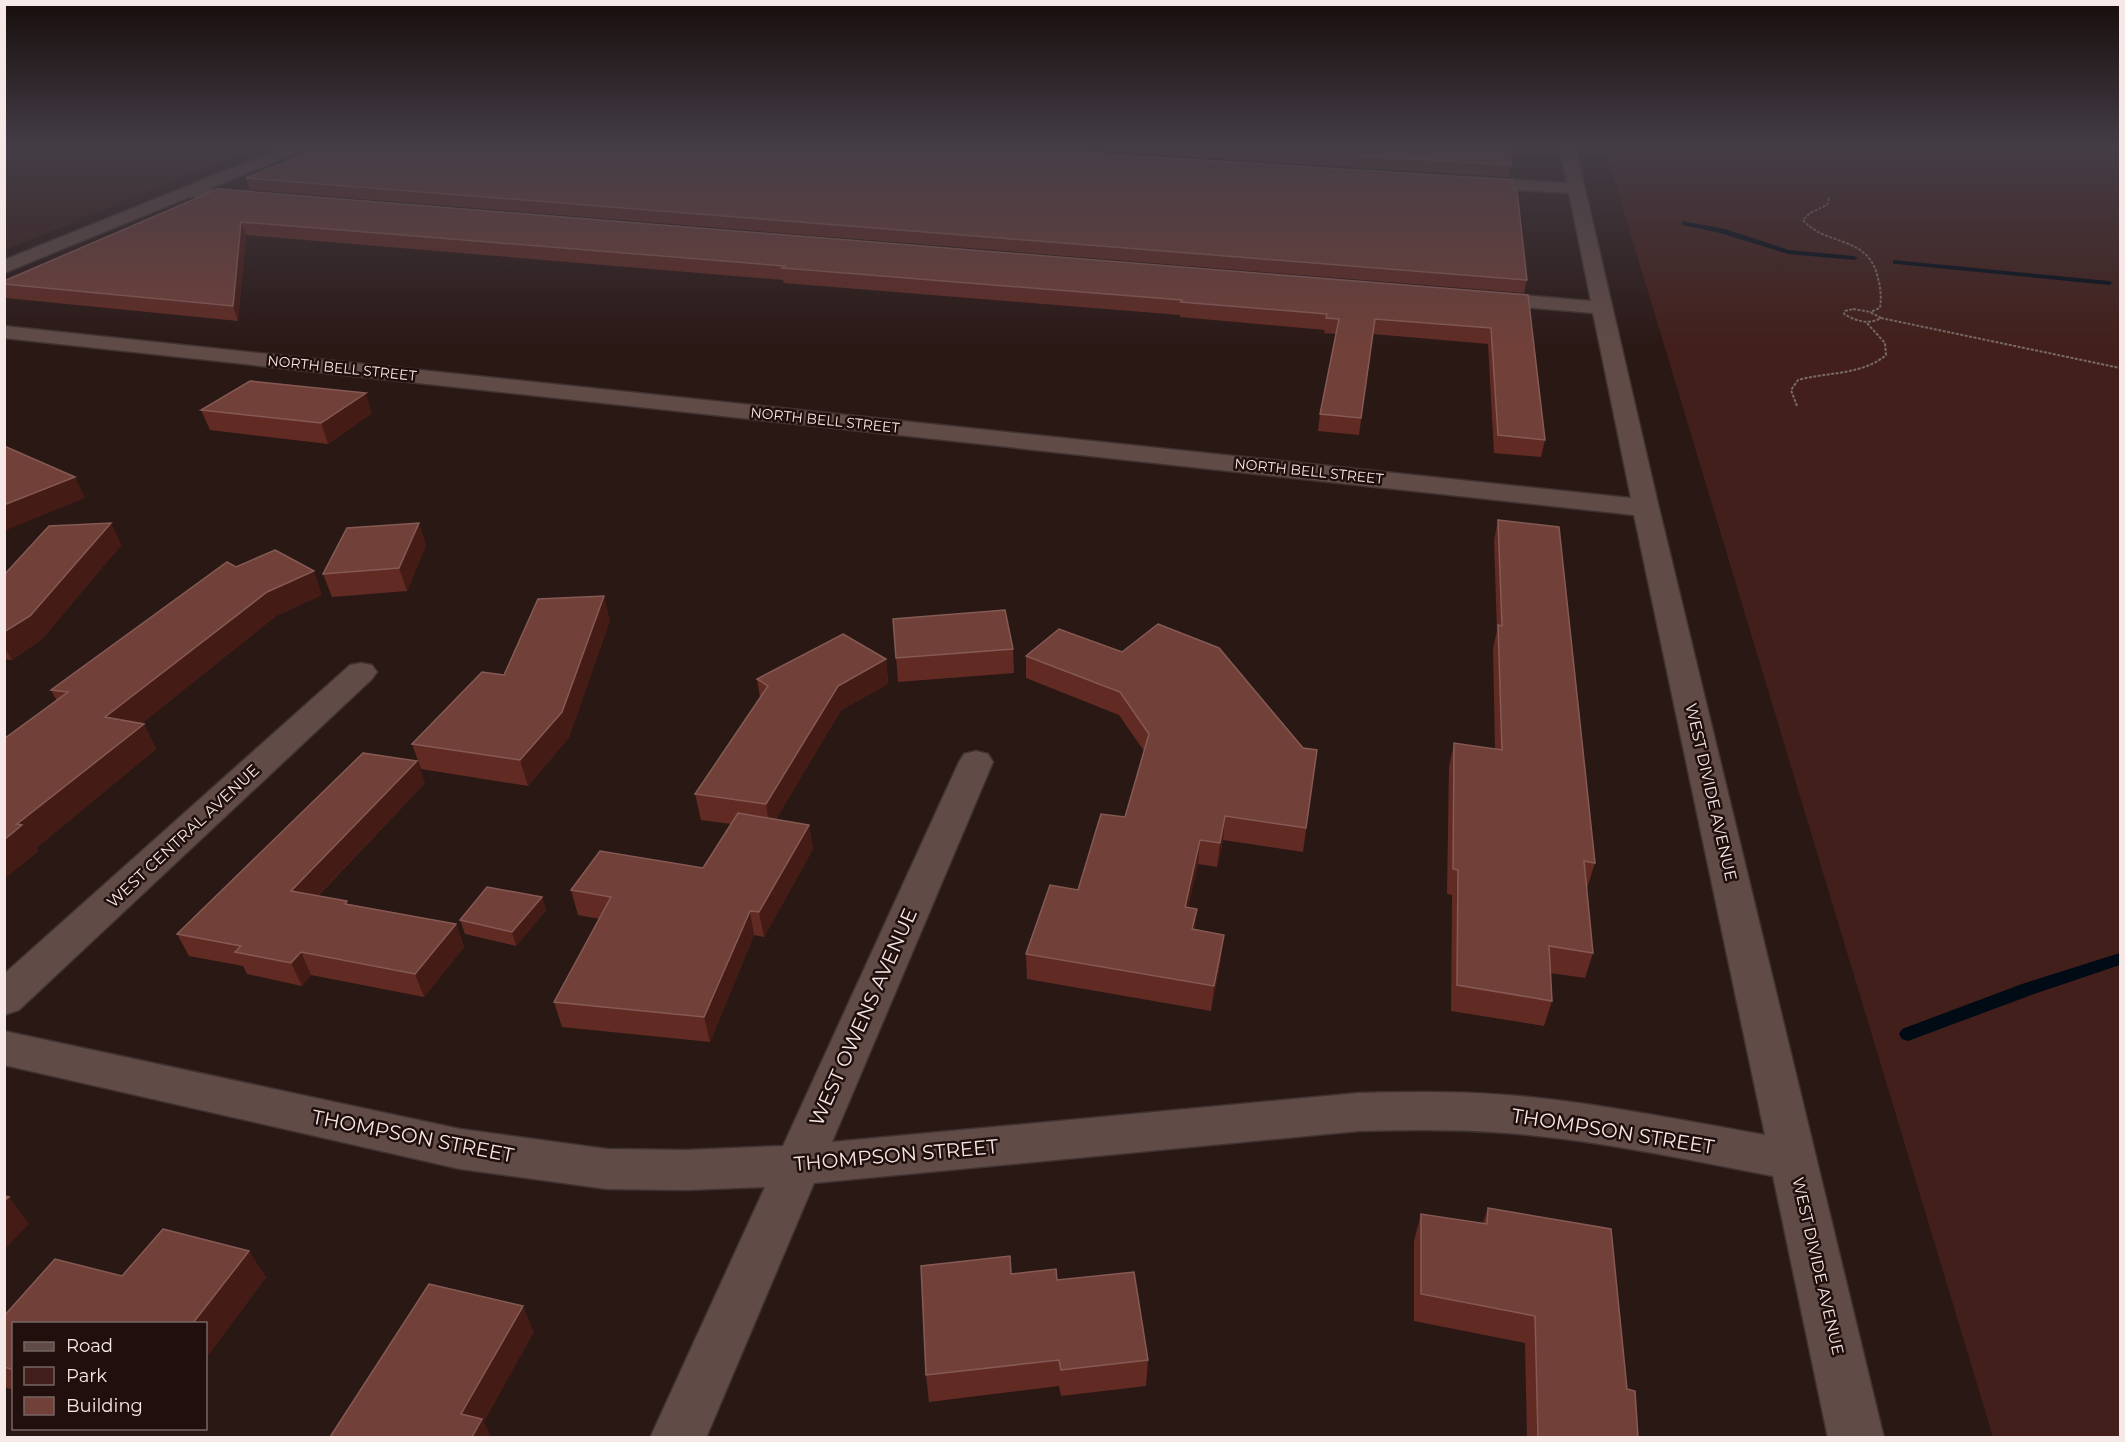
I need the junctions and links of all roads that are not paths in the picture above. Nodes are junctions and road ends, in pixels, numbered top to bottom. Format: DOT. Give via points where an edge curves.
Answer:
graph roads {
  1 [pos="134,213"];
  2 [pos="1583,213"];
  3 [pos="4,267"];
  4 [pos="1469,297"];
  5 [pos="1604,308"];
  6 [pos="4,332"];
  7 [pos="1646,507"];
  8 [pos="361,672"];
  9 [pos="976,762"];
  10 [pos="4,999"];
  11 [pos="4,1048"];
  12 [pos="1795,1160"];
  13 [pos="798,1165"];
  14 [pos="678,1437"];
  15 [pos="1856,1437"];
  1 -- 3 [label="street"];
  2 -- 5 [label="street, WEST DIVIDE AVENUE"];
  4 -- 5 [label="street"];
  5 -- 7 [label="street, WEST DIVIDE AVENUE"];
  6 -- 7 [label="street, NORTH BELL STREET"];
  7 -- 12 [label="street, WEST DIVIDE AVENUE"];
  8 -- 10 [label="street, WEST CENTRAL AVENUE"];
  9 -- 13 [label="street, WEST OWENS AVENUE"];
  11 -- 13 [label="street, THOMPSON STREET" via="460,1149 525,1159 607,1168 686,1170"];
  12 -- 13 [label="street, THOMPSON STREET" via="1580,1122 1432,1110 1359,1112"];
  12 -- 15 [label="street, WEST DIVIDE AVENUE"];
  13 -- 14 [label="street, WEST OWENS AVENUE"];
}
